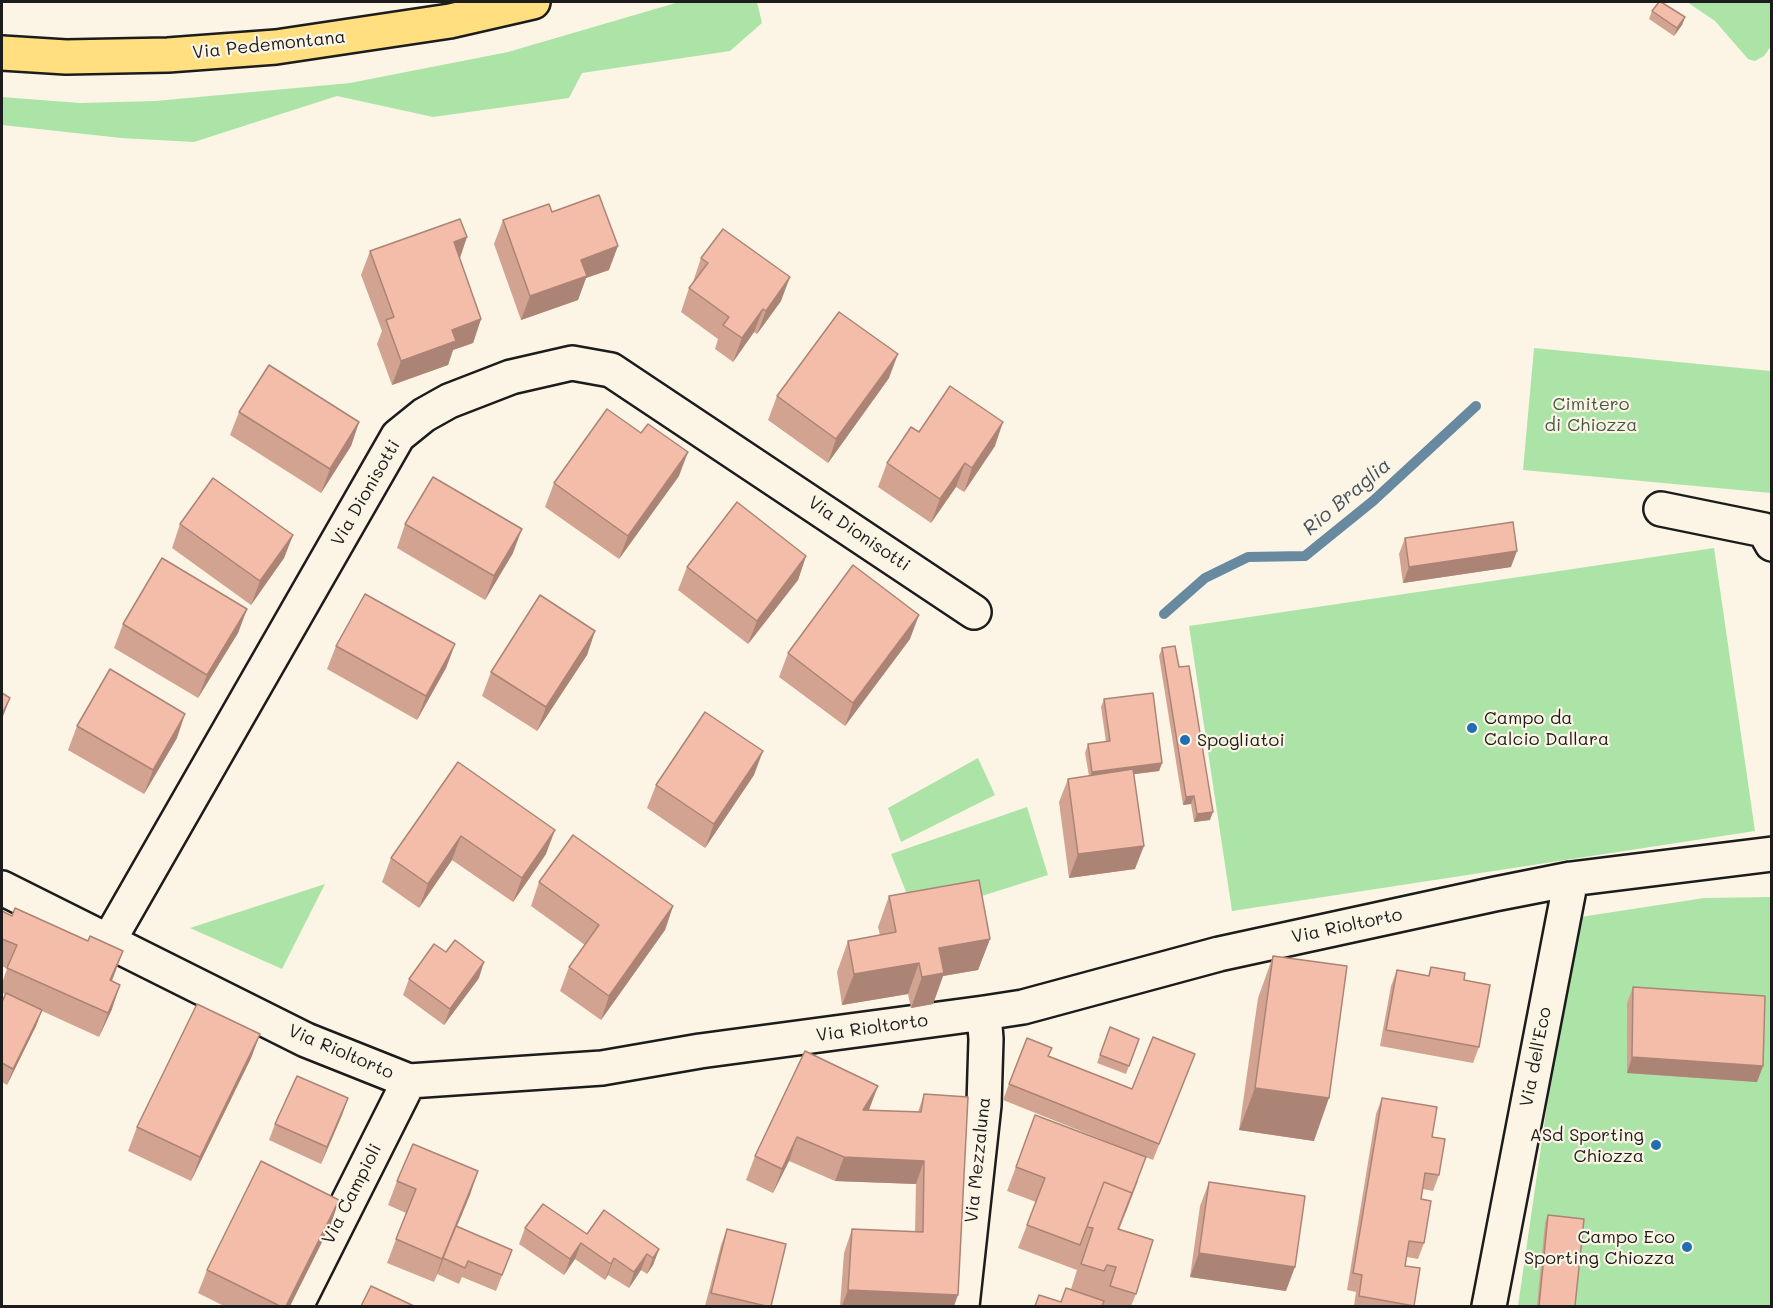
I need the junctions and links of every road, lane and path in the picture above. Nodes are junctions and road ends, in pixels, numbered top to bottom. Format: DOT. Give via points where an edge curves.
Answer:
graph roads {
  1 [pos="532,2"];
  2 [pos="2,53"];
  3 [pos="1661,509"];
  4 [pos="1772,544"];
  5 [pos="974,612"];
  6 [pos="1772,854"];
  7 [pos="1571,879"];
  8 [pos="2,888"];
  9 [pos="108,942"];
  10 [pos="984,1014"];
  11 [pos="409,1081"];
  12 [pos="296,1306"];
  13 [pos="962,1306"];
  14 [pos="1490,1306"];
  1 -- 2 [label="main road, Via Pedemontana" via="450,21 276,47 168,55 66,57"];
  3 -- 4 [label="street" via="1764,530"];
  5 -- 9 [label="street, Via Dionisotti" via="611,370 572,363 511,377 449,401 423,415 398,436"];
  6 -- 7 [label="street, Via Rioltorto"];
  7 -- 10 [label="street, Via Rioltorto" via="1219,954"];
  7 -- 14 [label="street, Via dell'Eco"];
  8 -- 9 [label="street, Via Rioltorto"];
  9 -- 11 [label="street, Via Rioltorto" via="306,1040"];
  10 -- 11 [label="street, Via Rioltorto" via="700,1051 602,1068"];
  10 -- 13 [label="street, Via Mezzaluna" via="984,1105"];
  11 -- 12 [label="street, Via Campioli"];
}
